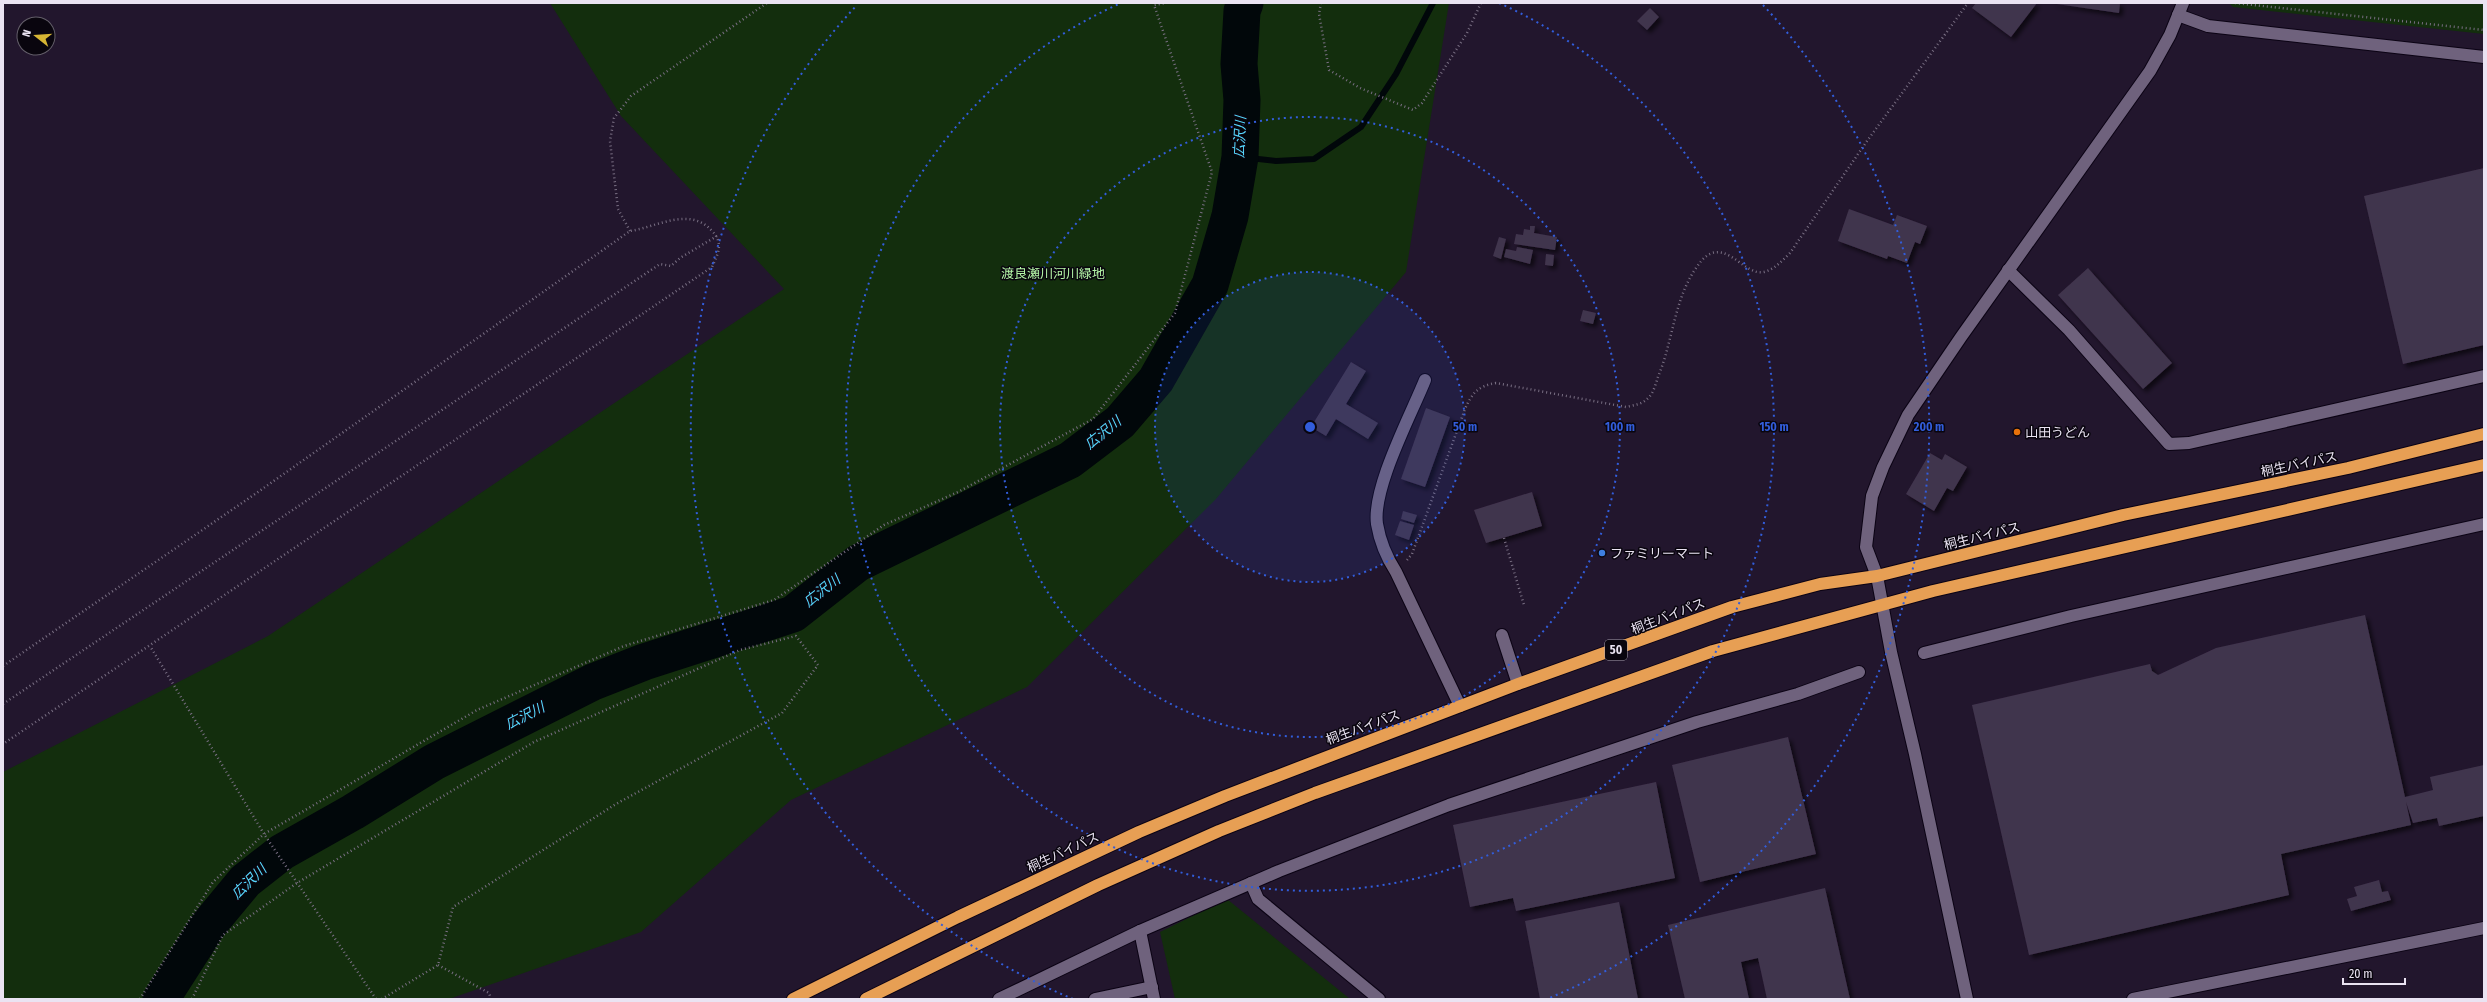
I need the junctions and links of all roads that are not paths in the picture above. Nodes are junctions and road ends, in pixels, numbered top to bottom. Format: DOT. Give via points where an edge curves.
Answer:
graph roads {
  1 [pos="2183,3"];
  2 [pos="2178,15"];
  3 [pos="2484,57"];
  4 [pos="2008,270"];
  5 [pos="2484,376"];
  6 [pos="1425,380"];
  7 [pos="2484,434"];
  8 [pos="2484,465"];
  9 [pos="2484,524"];
  10 [pos="1877,576"];
  11 [pos="1882,606"];
  12 [pos="1502,635"];
  13 [pos="1924,653"];
  14 [pos="1859,672"];
  15 [pos="1518,684"];
  16 [pos="1460,706"];
  17 [pos="1251,883"];
  18 [pos="2484,928"];
  19 [pos="1140,931"];
  20 [pos="1152,986"];
  21 [pos="793,999"];
  22 [pos="866,999"];
  23 [pos="999,999"];
  24 [pos="1095,999"];
  25 [pos="1154,999"];
  26 [pos="1379,999"];
  27 [pos="1967,999"];
  28 [pos="2133,999"];
  1 -- 2 [label="street"];
  2 -- 3 [label="street" via="2208,26"];
  2 -- 4 [label="street" via="2150,71"];
  4 -- 5 [label="street" via="2069,330 2169,444 2189,443"];
  4 -- 10 [label="street" via="1908,415 1883,466 1872,496 1866,547"];
  6 -- 16 [label="street" via="1384,478 1378,498 1377,523 1386,556"];
  7 -- 10 [label="highway, 桐生バイパス / 50" via="2348,468 2123,515"];
  8 -- 11 [label="highway" via="1933,591"];
  9 -- 13 [label="street" via="2071,616"];
  10 -- 11 [label="street"];
  10 -- 15 [label="highway, 桐生バイパス / 50" via="1820,584 1732,607"];
  11 -- 22 [label="highway" via="1713,651 1315,793 1220,831 1098,885"];
  11 -- 27 [label="street"];
  12 -- 15 [label="street"];
  14 -- 17 [label="street" via="1798,694 1697,722 1449,805"];
  15 -- 16 [label="highway, 桐生バイパス / 50"];
  16 -- 21 [label="highway, 桐生バイパス / 50" via="1316,760 1139,832 958,916"];
  17 -- 19 [label="street"];
  17 -- 26 [label="street" via="1258,899"];
  18 -- 28 [label="street"];
  19 -- 20 [label="street"];
  19 -- 23 [label="street"];
  20 -- 24 [label="street"];
  20 -- 25 [label="street"];
}
